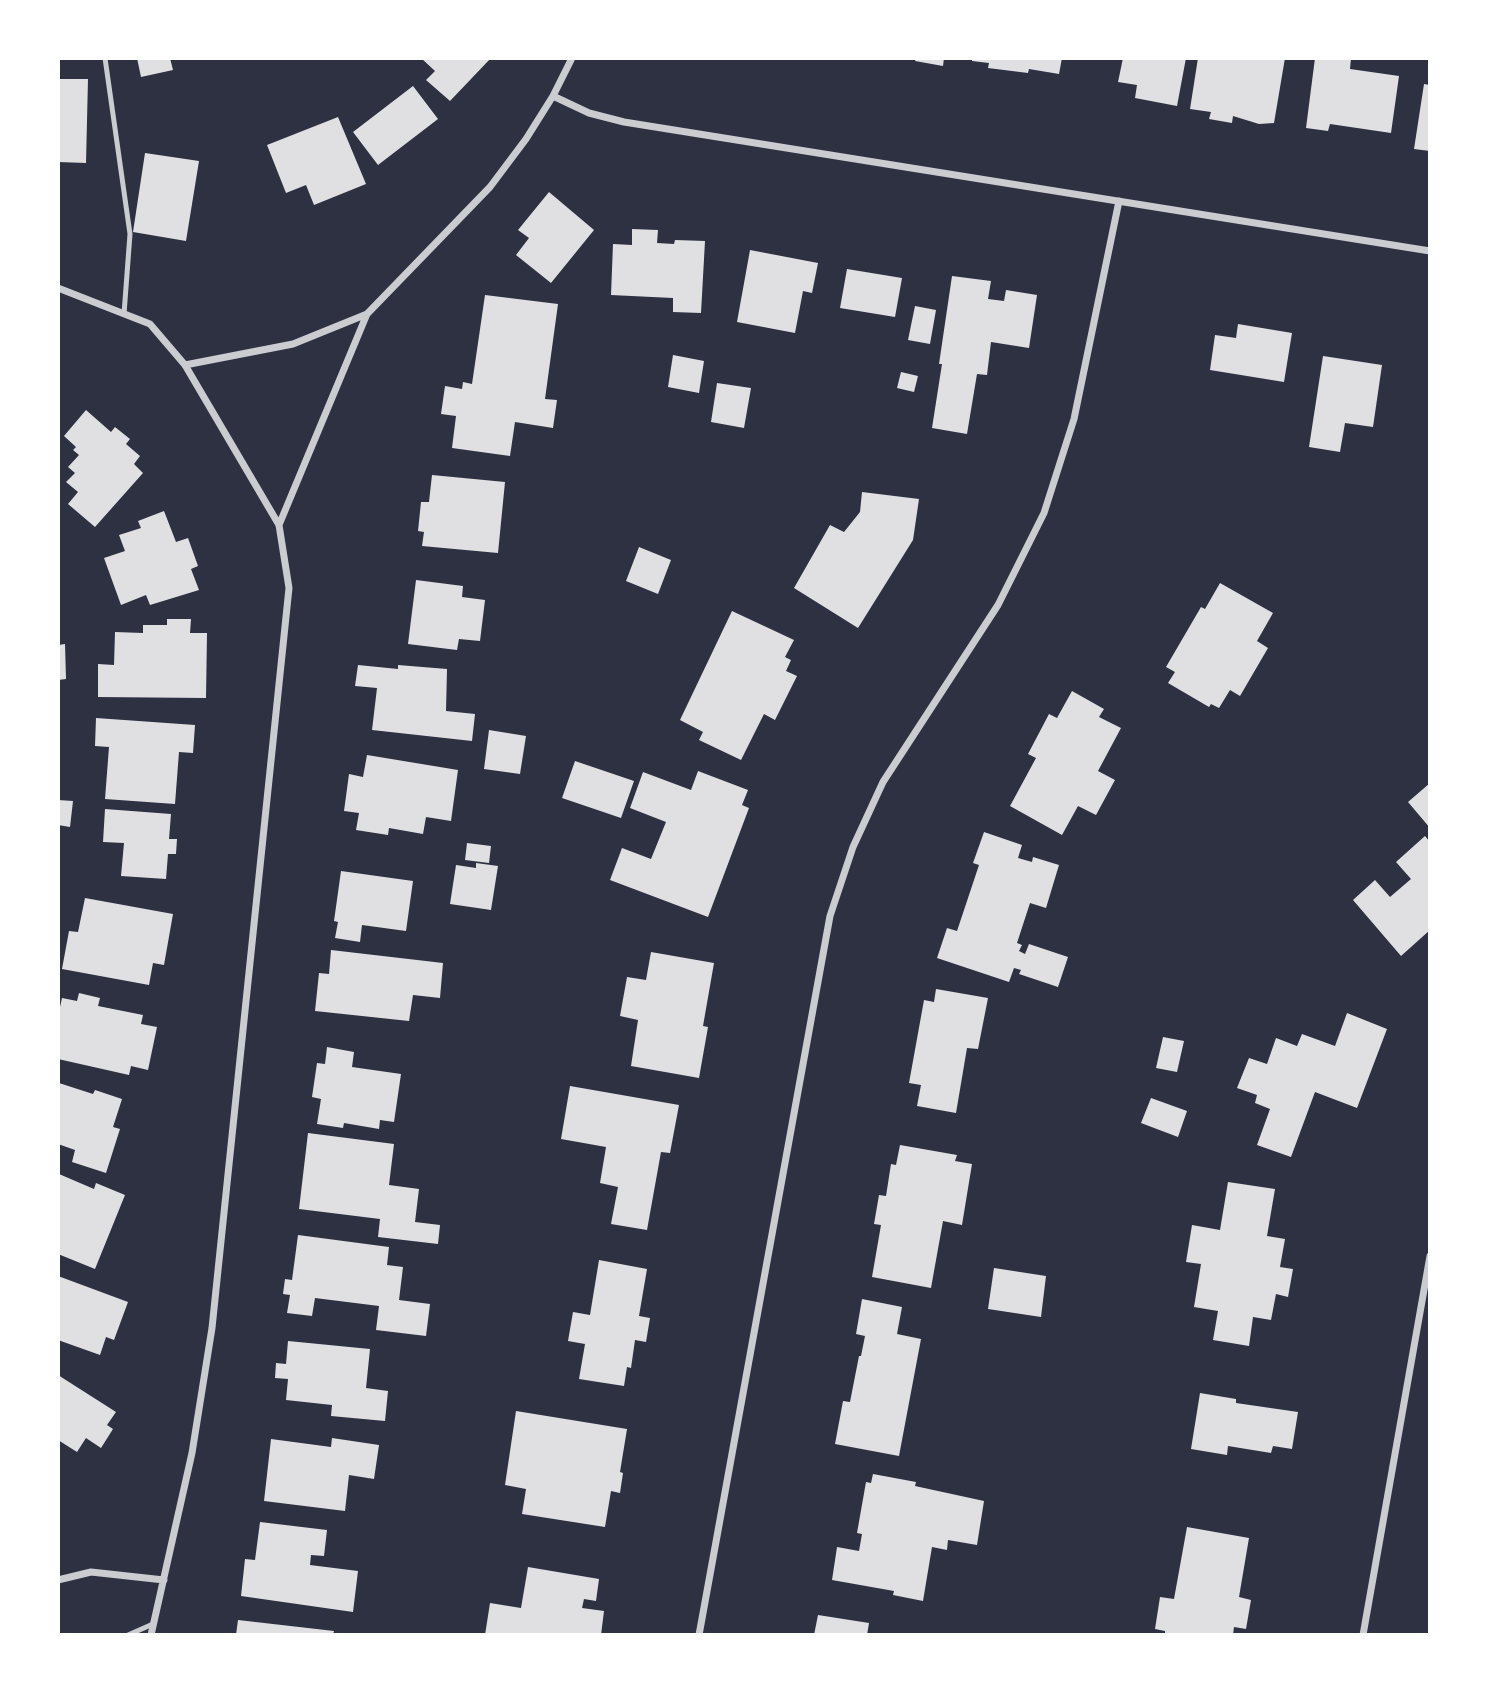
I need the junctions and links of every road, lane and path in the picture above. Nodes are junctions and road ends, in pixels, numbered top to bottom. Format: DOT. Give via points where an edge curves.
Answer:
graph roads {
  1 [pos="105,58"];
  2 [pos="572,58"];
  3 [pos="553,96"];
  4 [pos="1119,201"];
  5 [pos="1430,251"];
  6 [pos="58,288"];
  7 [pos="124,314"];
  8 [pos="367,314"];
  9 [pos="186,365"];
  10 [pos="279,525"];
  11 [pos="1430,1256"];
  12 [pos="58,1580"];
  13 [pos="164,1580"];
  14 [pos="154,1623"];
  15 [pos="128,1635"];
  16 [pos="151,1635"];
  17 [pos="699,1635"];
  18 [pos="1363,1635"];
  1 -- 7 [label="lane" via="130,234"];
  2 -- 3 [label="street"];
  3 -- 4 [label="street" via="589,113 624,122"];
  3 -- 8 [label="street" via="490,187"];
  4 -- 5 [label="street"];
  4 -- 17 [label="street" via="1074,419 1044,513 998,605 883,782 853,846 830,915"];
  6 -- 7 [label="street"];
  7 -- 9 [label="street" via="150,324"];
  8 -- 9 [label="street" via="293,345"];
  8 -- 10 [label="street"];
  9 -- 10 [label="street"];
  10 -- 13 [label="street" via="289,588 212,1328 192,1453"];
  11 -- 18 [label="street"];
  12 -- 13 [label="street" via="91,1572"];
  13 -- 14 [label="street"];
  14 -- 15 [label="lane"];
  14 -- 16 [label="street"];
}
